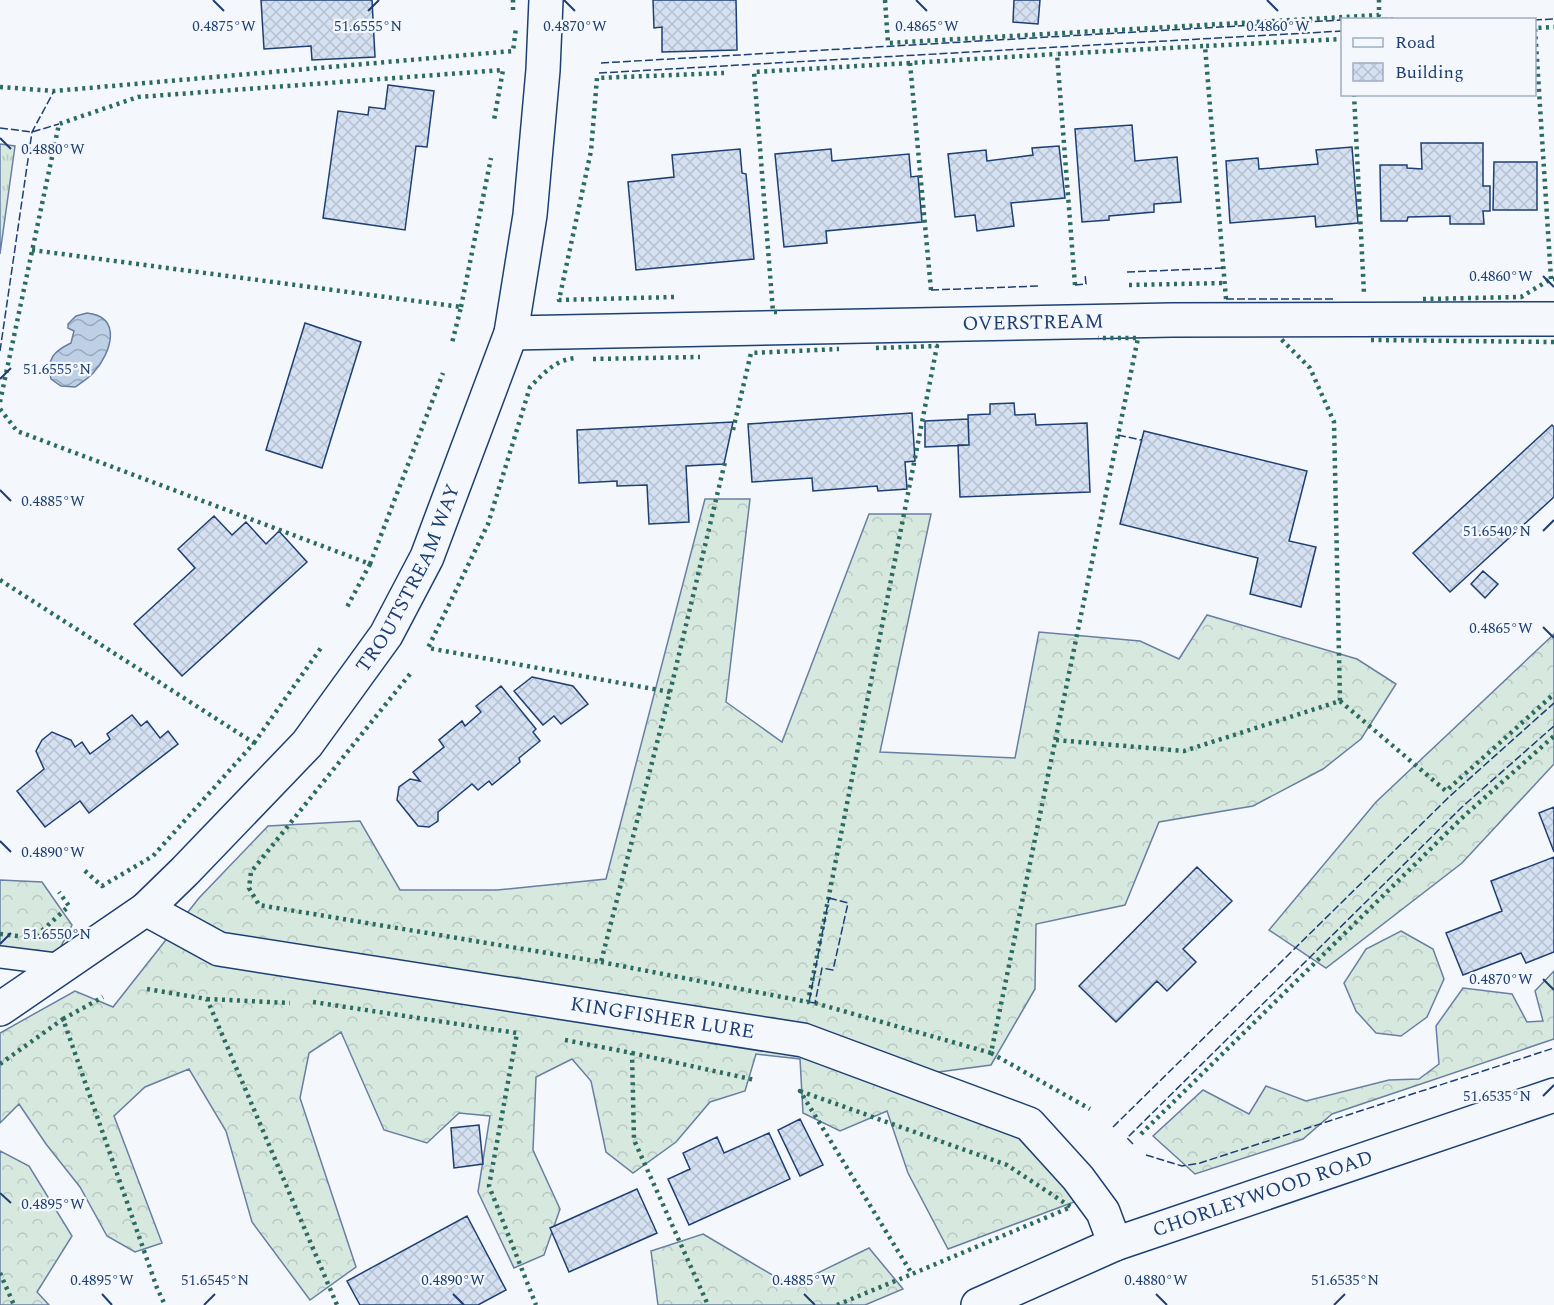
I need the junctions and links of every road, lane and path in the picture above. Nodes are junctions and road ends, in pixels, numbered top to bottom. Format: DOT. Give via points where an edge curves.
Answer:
graph roads {
  1 [pos="546,0"];
  2 [pos="1554,319"];
  3 [pos="511,333"];
  4 [pos="146,909"];
  5 [pos="0,957"];
  6 [pos="64,965"];
  7 [pos="0,1009"];
  8 [pos="1554,1095"];
  9 [pos="1115,1244"];
  10 [pos="978,1305"];
  1 -- 3 [label="street, TROUTSTREAM WAY" via="530,215"];
  2 -- 3 [label="street, OVERSTREAM" via="1116,321"];
  3 -- 4 [label="street, TROUTSTREAM WAY" via="427,557 386,635 307,744"];
  4 -- 6 [label="street, TROUTSTREAM WAY"];
  4 -- 9 [label="street, KINGFISHER LURE" via="219,949 803,1040 1029,1124 1094,1199"];
  5 -- 6 [label="lane"];
  6 -- 7 [label="street, TROUTSTREAM WAY"];
  8 -- 9 [label="street, CHORLEYWOOD ROAD"];
  9 -- 10 [label="street, CHORLEYWOOD ROAD"];
}
